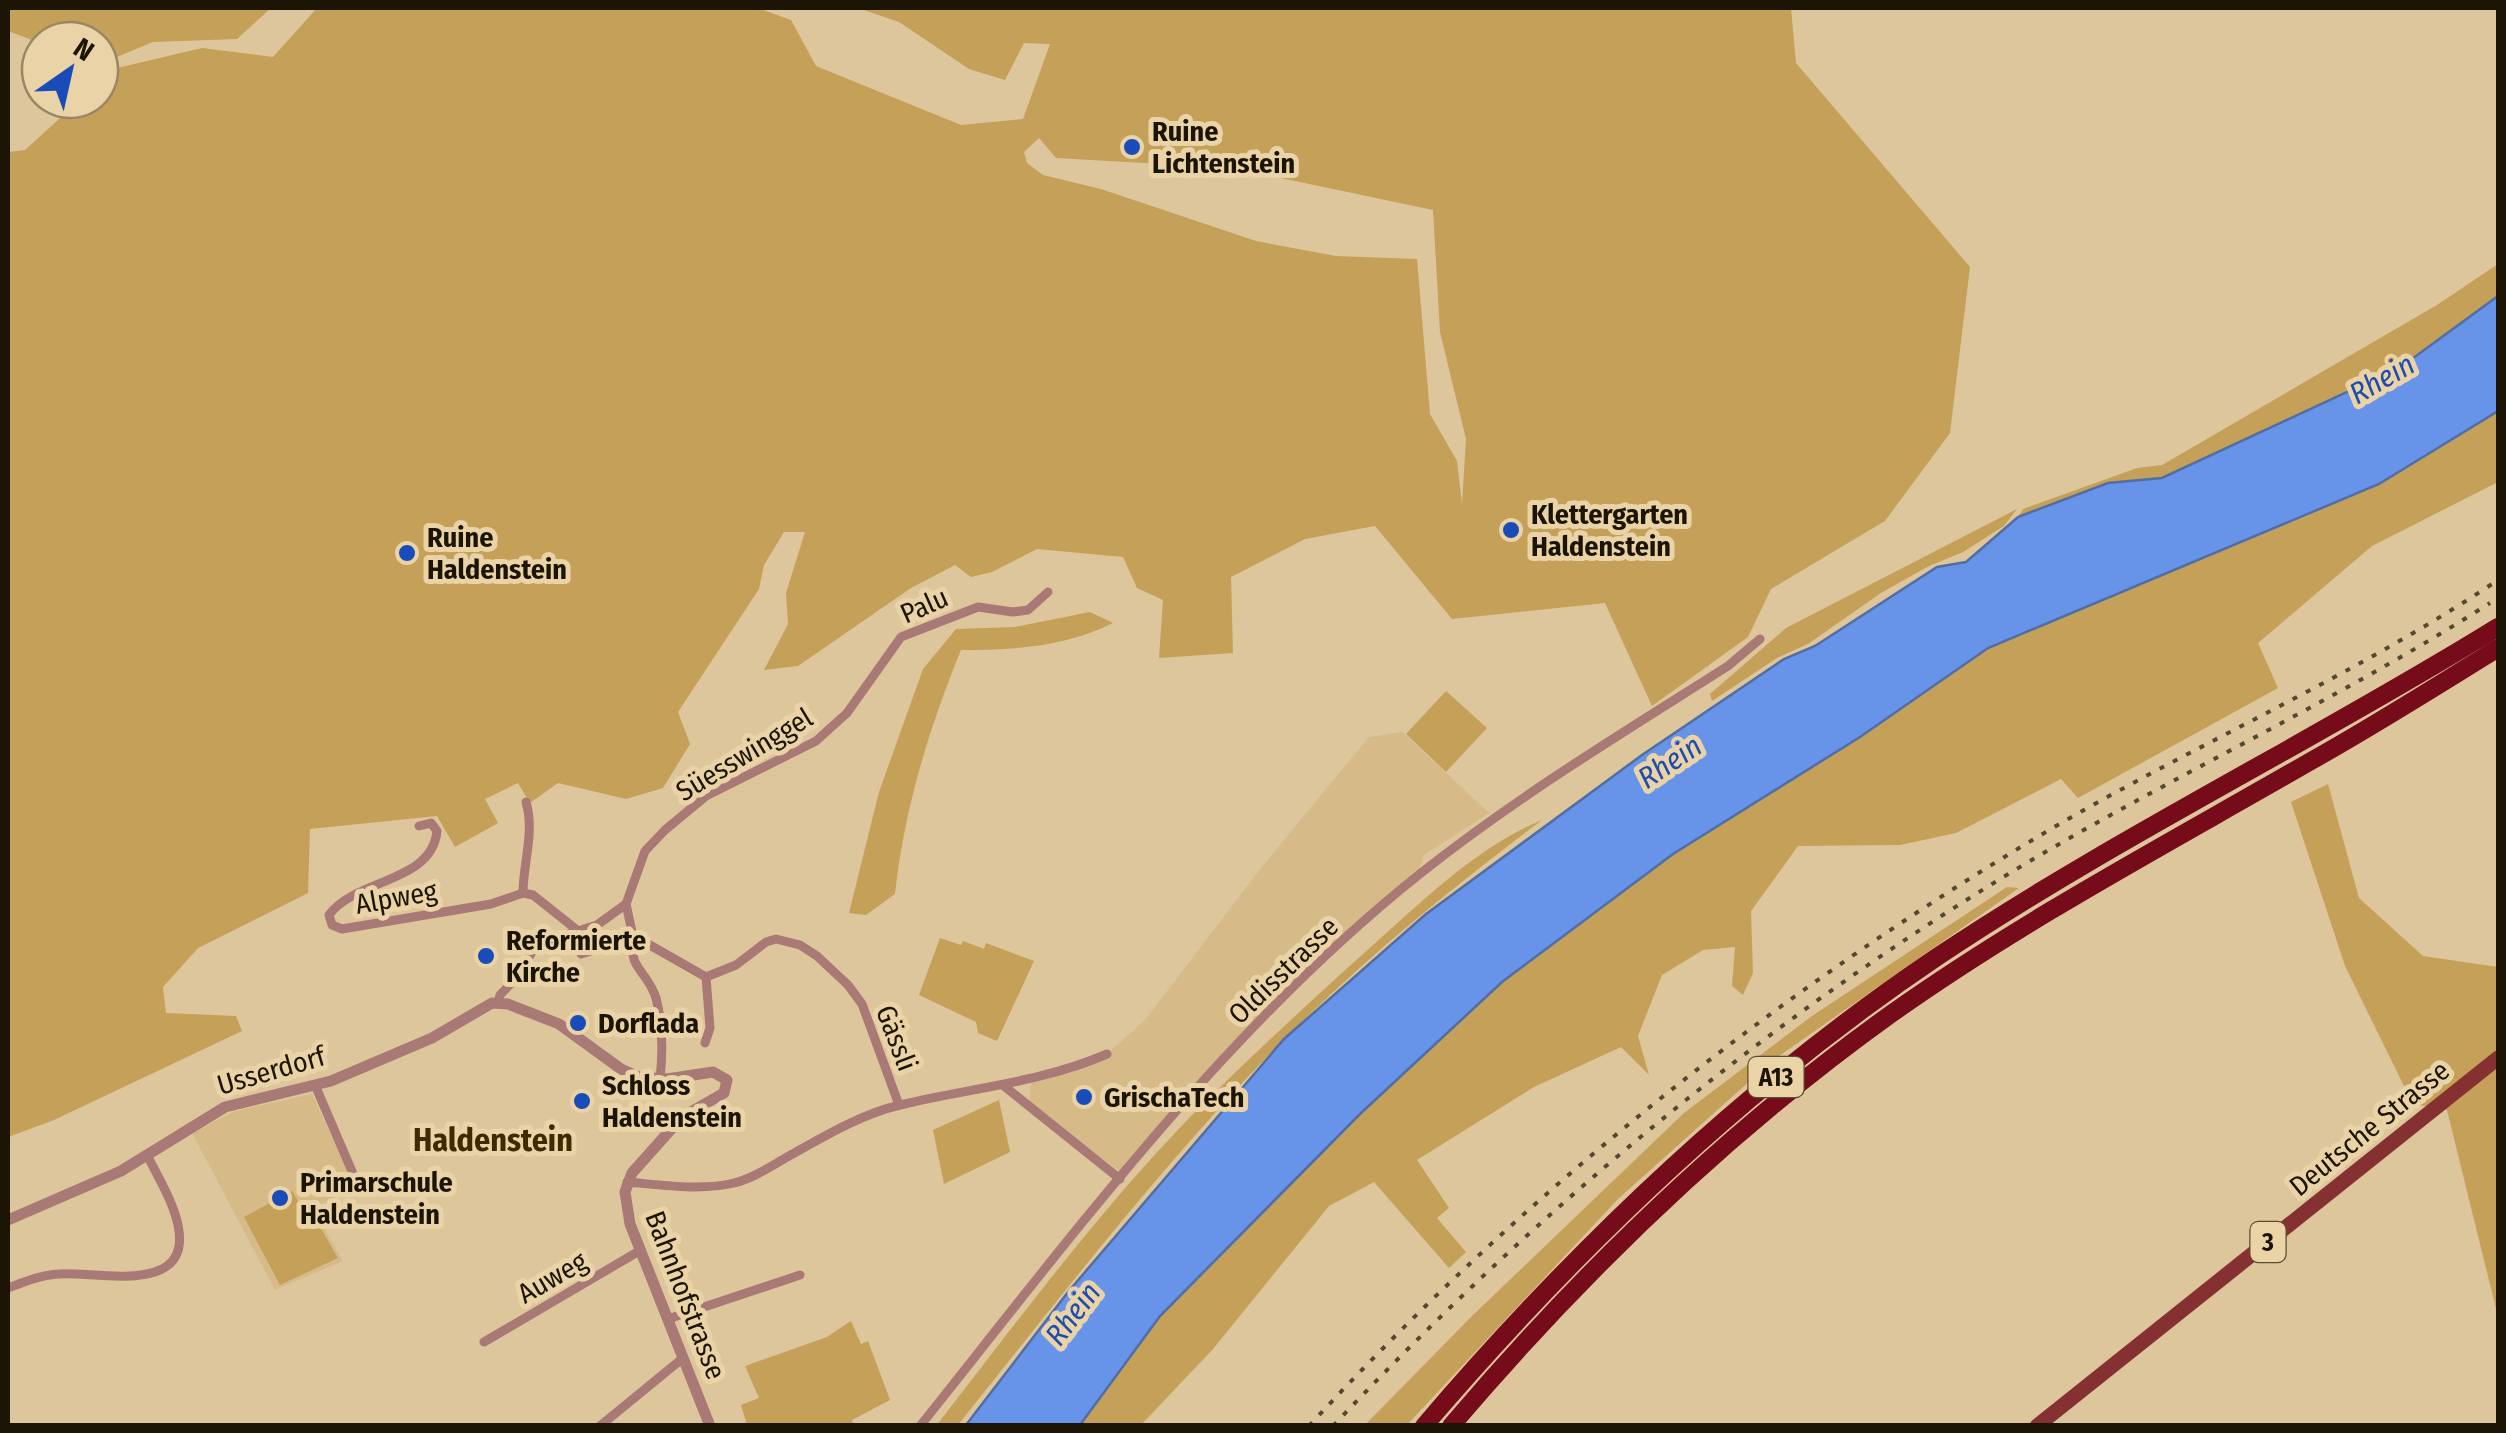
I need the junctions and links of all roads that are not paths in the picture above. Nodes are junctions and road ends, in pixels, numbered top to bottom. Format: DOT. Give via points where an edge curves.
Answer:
graph roads {
  1 [pos="1048,592"];
  2 [pos="2498,627"];
  3 [pos="1760,638"];
  4 [pos="2498,648"];
  5 [pos="847,713"];
  6 [pos="526,802"];
  7 [pos="419,826"];
  8 [pos="524,893"];
  9 [pos="626,904"];
  10 [pos="577,930"];
  11 [pos="634,941"];
  12 [pos="581,954"];
  13 [pos="706,977"];
  14 [pos="498,1003"];
  15 [pos="705,1043"];
  16 [pos="1107,1054"];
  17 [pos="2498,1058"];
  18 [pos="660,1079"];
  19 [pos="315,1085"];
  20 [pos="1004,1086"];
  21 [pos="898,1105"];
  22 [pos="147,1155"];
  23 [pos="384,1176"];
  24 [pos="1120,1180"];
  25 [pos="628,1182"];
  26 [pos="8,1220"];
  27 [pos="642,1250"];
  28 [pos="800,1275"];
  29 [pos="8,1288"];
  30 [pos="668,1319"];
  31 [pos="484,1342"];
  32 [pos="683,1358"];
  33 [pos="1494,1376"];
  34 [pos="1456,1388"];
  35 [pos="600,1426"];
  36 [pos="710,1426"];
  37 [pos="920,1426"];
  38 [pos="1414,1426"];
  39 [pos="1424,1426"];
  40 [pos="1451,1426"];
  41 [pos="1460,1426"];
  42 [pos="2038,1426"];
  1 -- 5 [label="street, Palu" via="1028,610 978,607 901,637"];
  2 -- 34 [label="highway, A13" via="2058,881 1884,995 1766,1085 1650,1188"];
  3 -- 24 [label="street, Oldisstrasse" via="1418,875 1244,1039"];
  4 -- 33 [label="highway, A13" via="2067,898 1884,1020 1729,1144 1605,1258"];
  5 -- 9 [label="street, Süesswinggel" via="816,741 706,796 671,825 645,851"];
  6 -- 8 [label="street" via="532,824"];
  7 -- 8 [label="street, Alpweg" via="431,823 438,830 422,861 344,901 329,915 332,925 342,929 492,904"];
  8 -- 10 [label="street"];
  9 -- 10 [label="street"];
  9 -- 11 [label="street"];
  10 -- 14 [label="street" via="539,946"];
  11 -- 12 [label="street"];
  11 -- 13 [label="street"];
  11 -- 18 [label="street" via="631,956 646,974 660,1018"];
  13 -- 15 [label="street"];
  13 -- 21 [label="street, Gässli" via="776,938 800,944 862,1004"];
  14 -- 18 [label="street" via="559,1024 621,1069"];
  14 -- 19 [label="street, Usserdorf"];
  16 -- 20 [label="street"];
  17 -- 42 [label="main road, Deutsche Strasse / 3"];
  18 -- 25 [label="street" via="713,1072 728,1086 675,1124"];
  19 -- 22 [label="street, Usserdorf" via="225,1107"];
  19 -- 23 [label="street" via="358,1184"];
  20 -- 21 [label="street"];
  20 -- 24 [label="street"];
  21 -- 25 [label="street" via="730,1184"];
  22 -- 26 [label="street, Usserdorf"];
  22 -- 29 [label="street" via="179,1228 168,1264 135,1278 62,1273"];
  24 -- 37 [label="street, Oldisstrasse"];
  25 -- 27 [label="street, Bahnhofstrasse" via="626,1211"];
  27 -- 30 [label="street, Bahnhofstrasse"];
  27 -- 31 [label="street, Auweg"];
  28 -- 30 [label="street"];
  30 -- 32 [label="street, Bahnhofstrasse"];
  32 -- 35 [label="street"];
  32 -- 36 [label="street, Bahnhofstrasse"];
  33 -- 40 [label="highway, A13"];
  33 -- 41 [label="highway, A13"];
  34 -- 38 [label="highway, A13"];
  34 -- 39 [label="highway, A13"];
}
